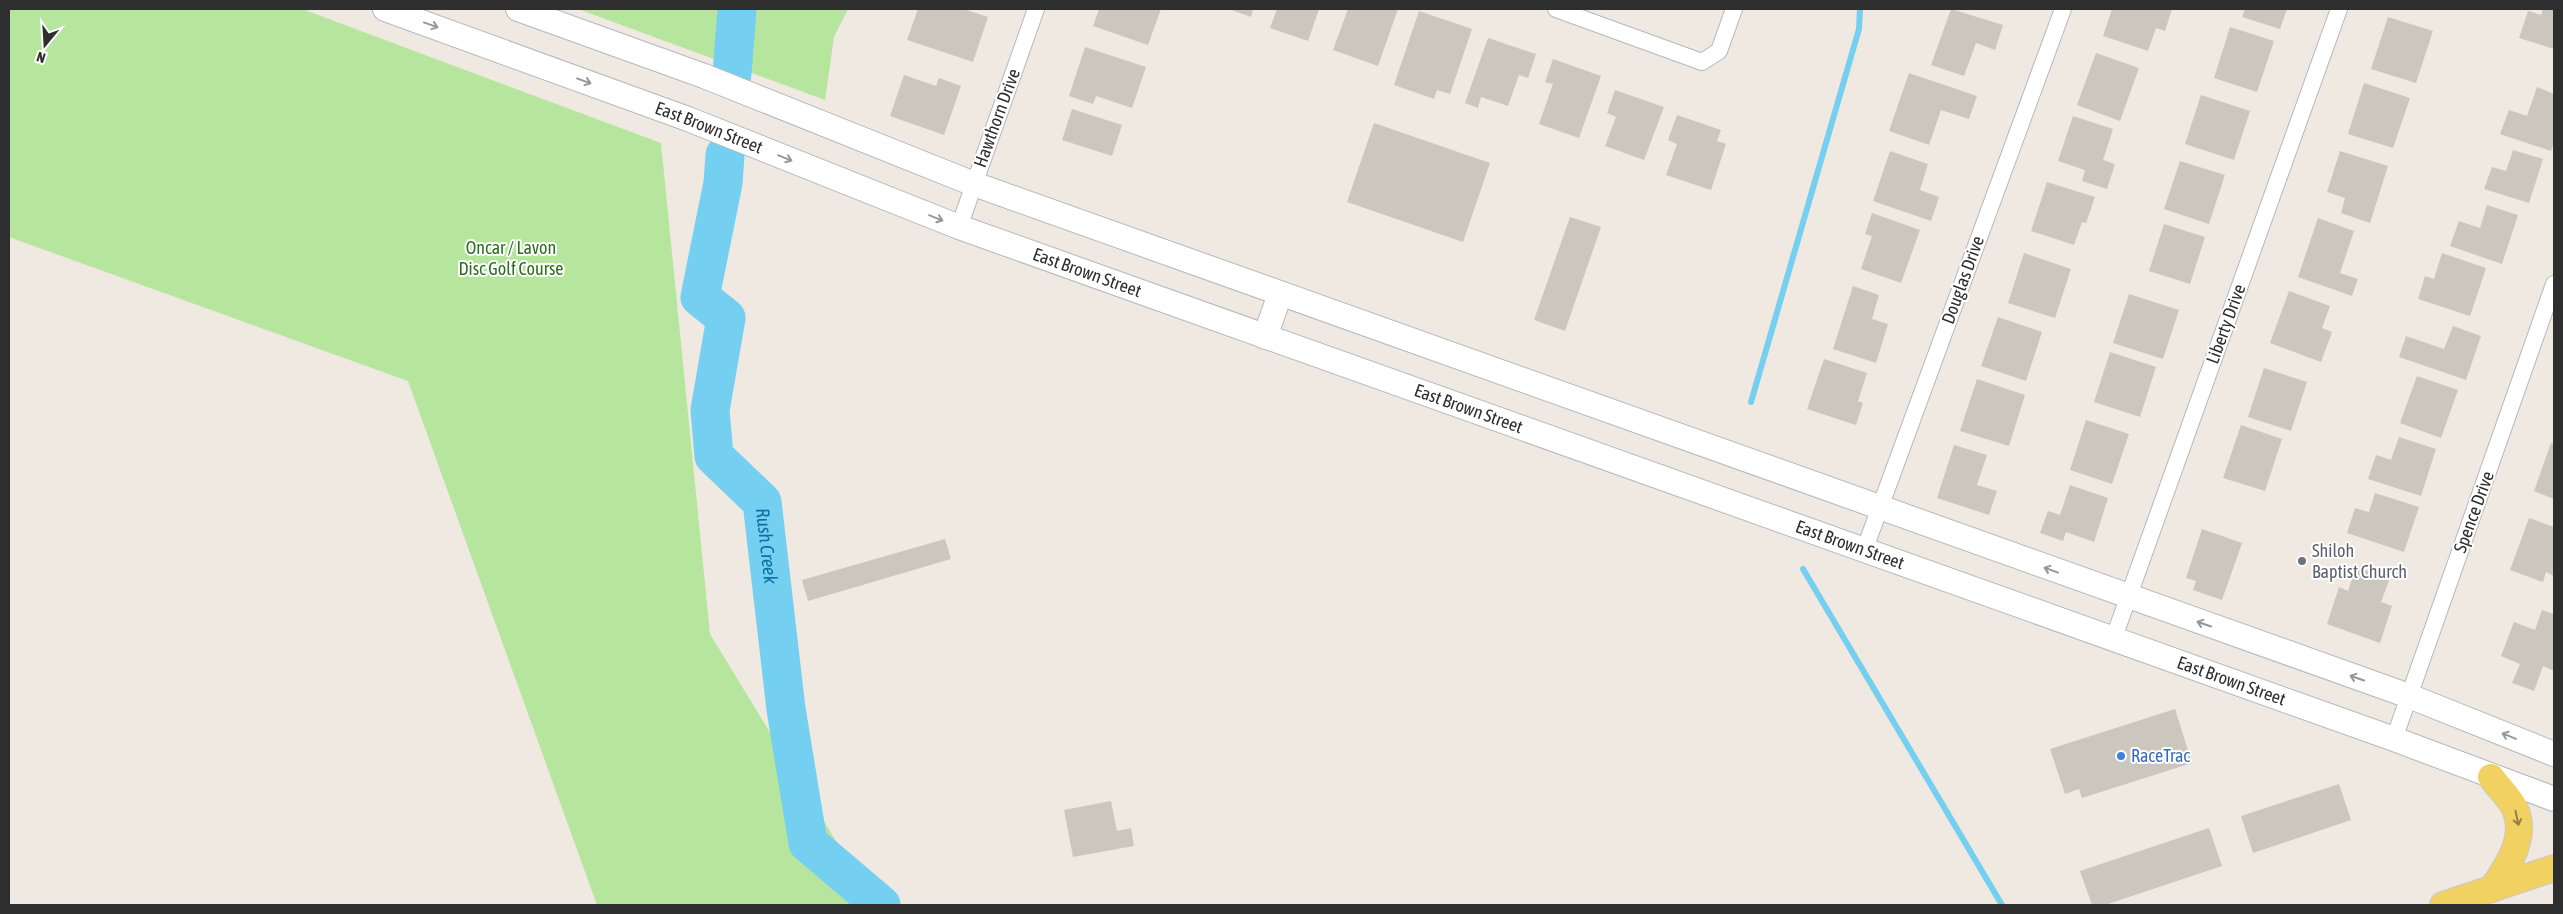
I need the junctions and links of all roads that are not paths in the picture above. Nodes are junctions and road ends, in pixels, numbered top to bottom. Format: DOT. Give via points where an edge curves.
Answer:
graph roads {
  1 [pos="385,9"];
  2 [pos="518,9"];
  3 [pos="1036,9"];
  4 [pos="1556,9"];
  5 [pos="1734,9"];
  6 [pos="2063,9"];
  7 [pos="2339,9"];
  8 [pos="974,184"];
  9 [pos="959,227"];
  10 [pos="2554,284"];
  11 [pos="1280,294"];
  12 [pos="1265,337"];
  13 [pos="1880,508"];
  14 [pos="1864,551"];
  15 [pos="2128,597"];
  16 [pos="2113,640"];
  17 [pos="2409,696"];
  18 [pos="2394,739"];
  19 [pos="2554,754"];
  20 [pos="2491,777"];
  21 [pos="2554,799"];
  22 [pos="2554,868"];
  23 [pos="2492,889"];
  24 [pos="2443,905"];
  1 -- 9 [label="main road, East Brown Street, one-way" via="688,119"];
  2 -- 8 [label="main road" via="704,76"];
  3 -- 8 [label="street, Hawthorn Drive"];
  4 -- 5 [label="street" via="1702,62 1719,51"];
  6 -- 13 [label="street, Douglas Drive"];
  7 -- 15 [label="street, Liberty Drive"];
  8 -- 9 [label="street, Hawthorn Drive"];
  8 -- 11 [label="main road"];
  9 -- 12 [label="main road, East Brown Street"];
  10 -- 17 [label="street, Spence Drive"];
  11 -- 12 [label="main road"];
  11 -- 13 [label="main road"];
  12 -- 14 [label="main road, East Brown Street"];
  13 -- 14 [label="street, Douglas Drive"];
  15 -- 13 [label="main road, one-way"];
  14 -- 16 [label="main road, East Brown Street"];
  15 -- 16 [label="street, Liberty Drive"];
  17 -- 15 [label="main road, one-way"];
  16 -- 18 [label="main road, East Brown Street"];
  17 -- 18 [label="street, Spence Drive"];
  19 -- 17 [label="main road, one-way"];
  18 -- 20 [label="main road, East Brown Street"];
  20 -- 21 [label="main road, East Brown Street"];
  20 -- 23 [label="main road, one-way" via="2515,809 2519,829 2513,858"];
  22 -- 23 [label="main road"];
  23 -- 24 [label="main road"];
}
